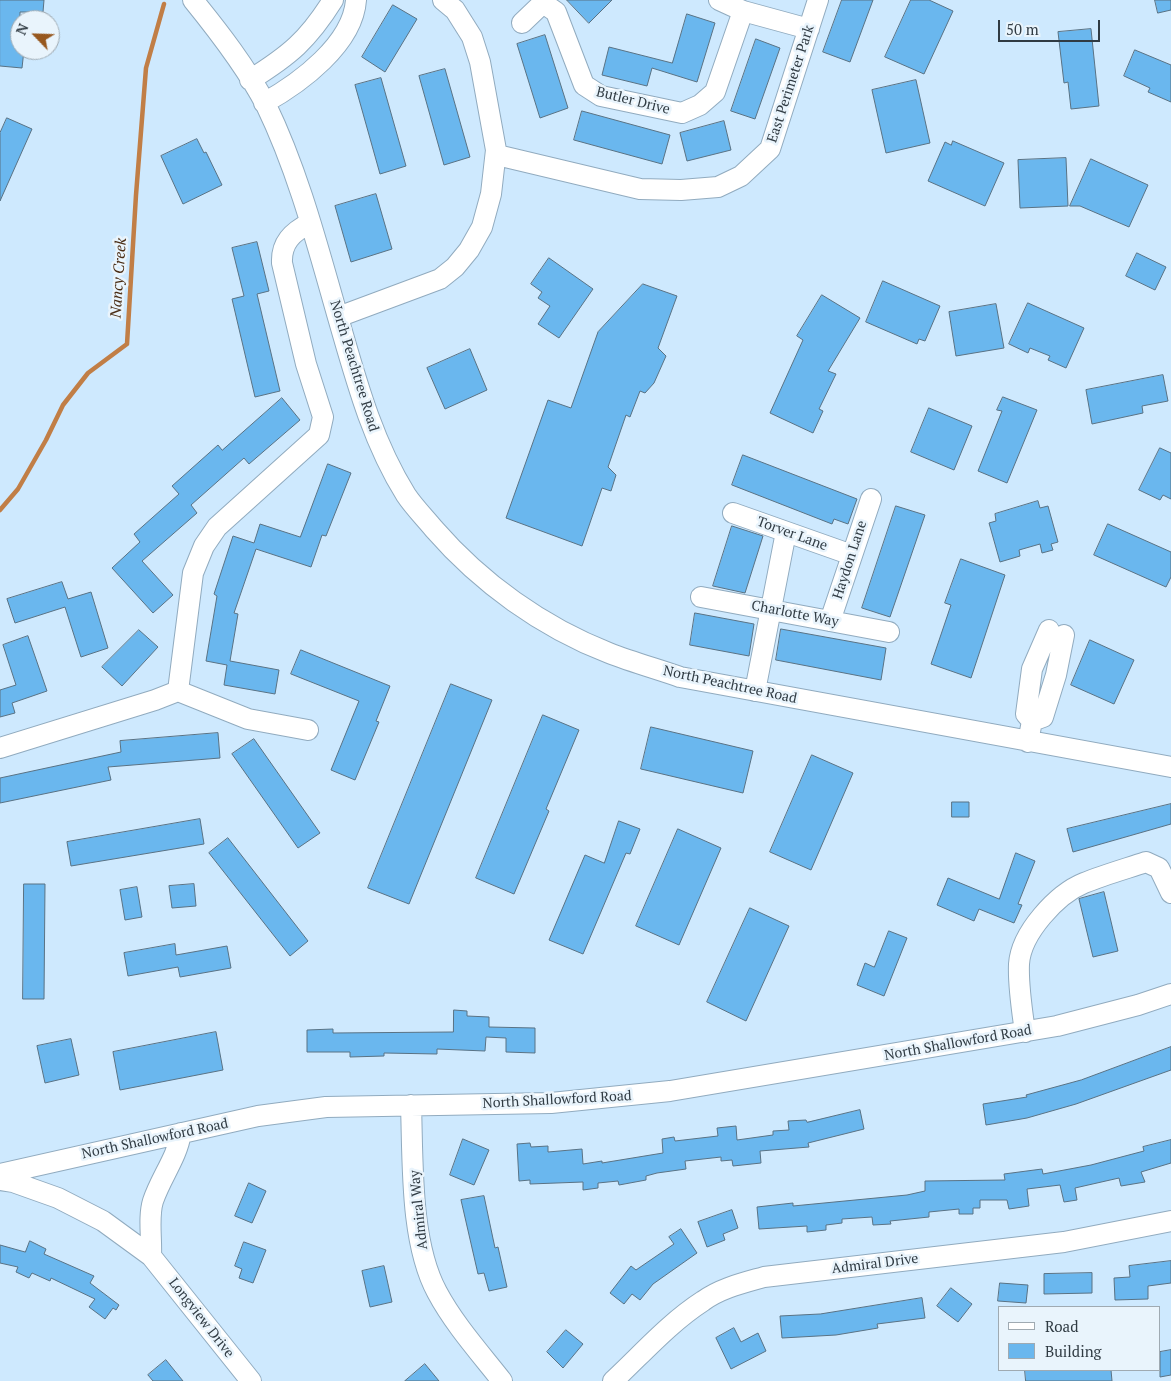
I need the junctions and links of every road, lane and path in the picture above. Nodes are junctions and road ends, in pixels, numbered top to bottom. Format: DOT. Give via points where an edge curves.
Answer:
graph roads {
  1 [pos="193,0"];
  2 [pos="333,0"];
  3 [pos="356,0"];
  4 [pos="443,0"];
  5 [pos="719,0"];
  6 [pos="818,0"];
  7 [pos="545,1"];
  8 [pos="743,11"];
  9 [pos="522,23"];
  10 [pos="809,29"];
  11 [pos="250,80"];
  12 [pos="264,103"];
  13 [pos="497,155"];
  14 [pos="310,223"];
  15 [pos="338,317"];
  16 [pos="871,499"];
  17 [pos="732,513"];
  18 [pos="786,532"];
  19 [pos="852,555"];
  20 [pos="701,597"];
  21 [pos="771,610"];
  22 [pos="830,621"];
  23 [pos="889,632"];
  24 [pos="1056,632"];
  25 [pos="178,691"];
  26 [pos="755,692"];
  27 [pos="308,730"];
  28 [pos="1028,742"];
  29 [pos="0,748"];
  30 [pos="1171,767"];
  31 [pos="1171,893"];
  32 [pos="1171,994"];
  33 [pos="1025,1032"];
  34 [pos="411,1105"];
  35 [pos="180,1133"];
  36 [pos="0,1174"];
  37 [pos="0,1180"];
  38 [pos="1171,1221"];
  39 [pos="151,1256"];
  40 [pos="251,1381"];
  41 [pos="502,1381"];
  42 [pos="613,1381"];
  1 -- 11 [label="street, North Peachtree Road"];
  2 -- 11 [label="street" via="316,27 291,54"];
  3 -- 12 [label="street" via="351,22 328,53 300,81"];
  4 -- 13 [label="street" via="455,10 472,38 480,62"];
  5 -- 8 [label="street"];
  6 -- 10 [label="street, East Perimeter Park"];
  7 -- 8 [label="street, Butler Drive" via="556,12 584,85 601,96 682,113 700,105 715,92"];
  7 -- 9 [label="street"];
  8 -- 10 [label="street"];
  10 -- 13 [label="street, East Perimeter Park" via="770,149 741,176 718,187 640,189"];
  11 -- 12 [label="street, North Peachtree Road"];
  12 -- 14 [label="street, North Peachtree Road"];
  13 -- 15 [label="street" via="482,227 469,250 454,267 440,279"];
  14 -- 15 [label="street, North Peachtree Road"];
  14 -- 25 [label="street" via="287,240 282,263 306,364 323,417 319,435 217,526 204,546 193,573"];
  15 -- 26 [label="street, North Peachtree Road" via="376,437 407,496 472,569 530,612 608,653 680,677"];
  16 -- 19 [label="street, Haydon Lane"];
  17 -- 18 [label="street, Torver Lane"];
  18 -- 19 [label="street, Torver Lane"];
  18 -- 21 [label="street"];
  19 -- 22 [label="street, Haydon Lane"];
  20 -- 21 [label="street, Charlotte Way"];
  21 -- 22 [label="street, Charlotte Way"];
  21 -- 26 [label="street"];
  22 -- 23 [label="street, Charlotte Way"];
  24 -- 28 [label="street" via="1032,669 1026,714 1032,720"];
  25 -- 27 [label="street" via="248,719"];
  25 -- 29 [label="street"];
  26 -- 28 [label="street, North Peachtree Road"];
  28 -- 30 [label="street, North Peachtree Road"];
  31 -- 33 [label="street" via="1159,868 1146,862 1084,883 1052,907 1031,932 1019,962"];
  32 -- 33 [label="street, North Shallowford Road" via="1092,1018"];
  33 -- 34 [label="street, North Shallowford Road" via="670,1092 595,1100"];
  34 -- 35 [label="street, North Shallowford Road" via="326,1107 258,1116"];
  34 -- 41 [label="street, Admiral Way" via="422,1254 443,1304"];
  35 -- 36 [label="street, North Shallowford Road"];
  35 -- 39 [label="street" via="175,1157 152,1203"];
  37 -- 39 [label="street, Longview Drive" via="58,1198 103,1221"];
  38 -- 42 [label="street, Admiral Drive" via="1064,1242 791,1274 743,1283 703,1300"];
  39 -- 40 [label="street, Longview Drive"];
}
